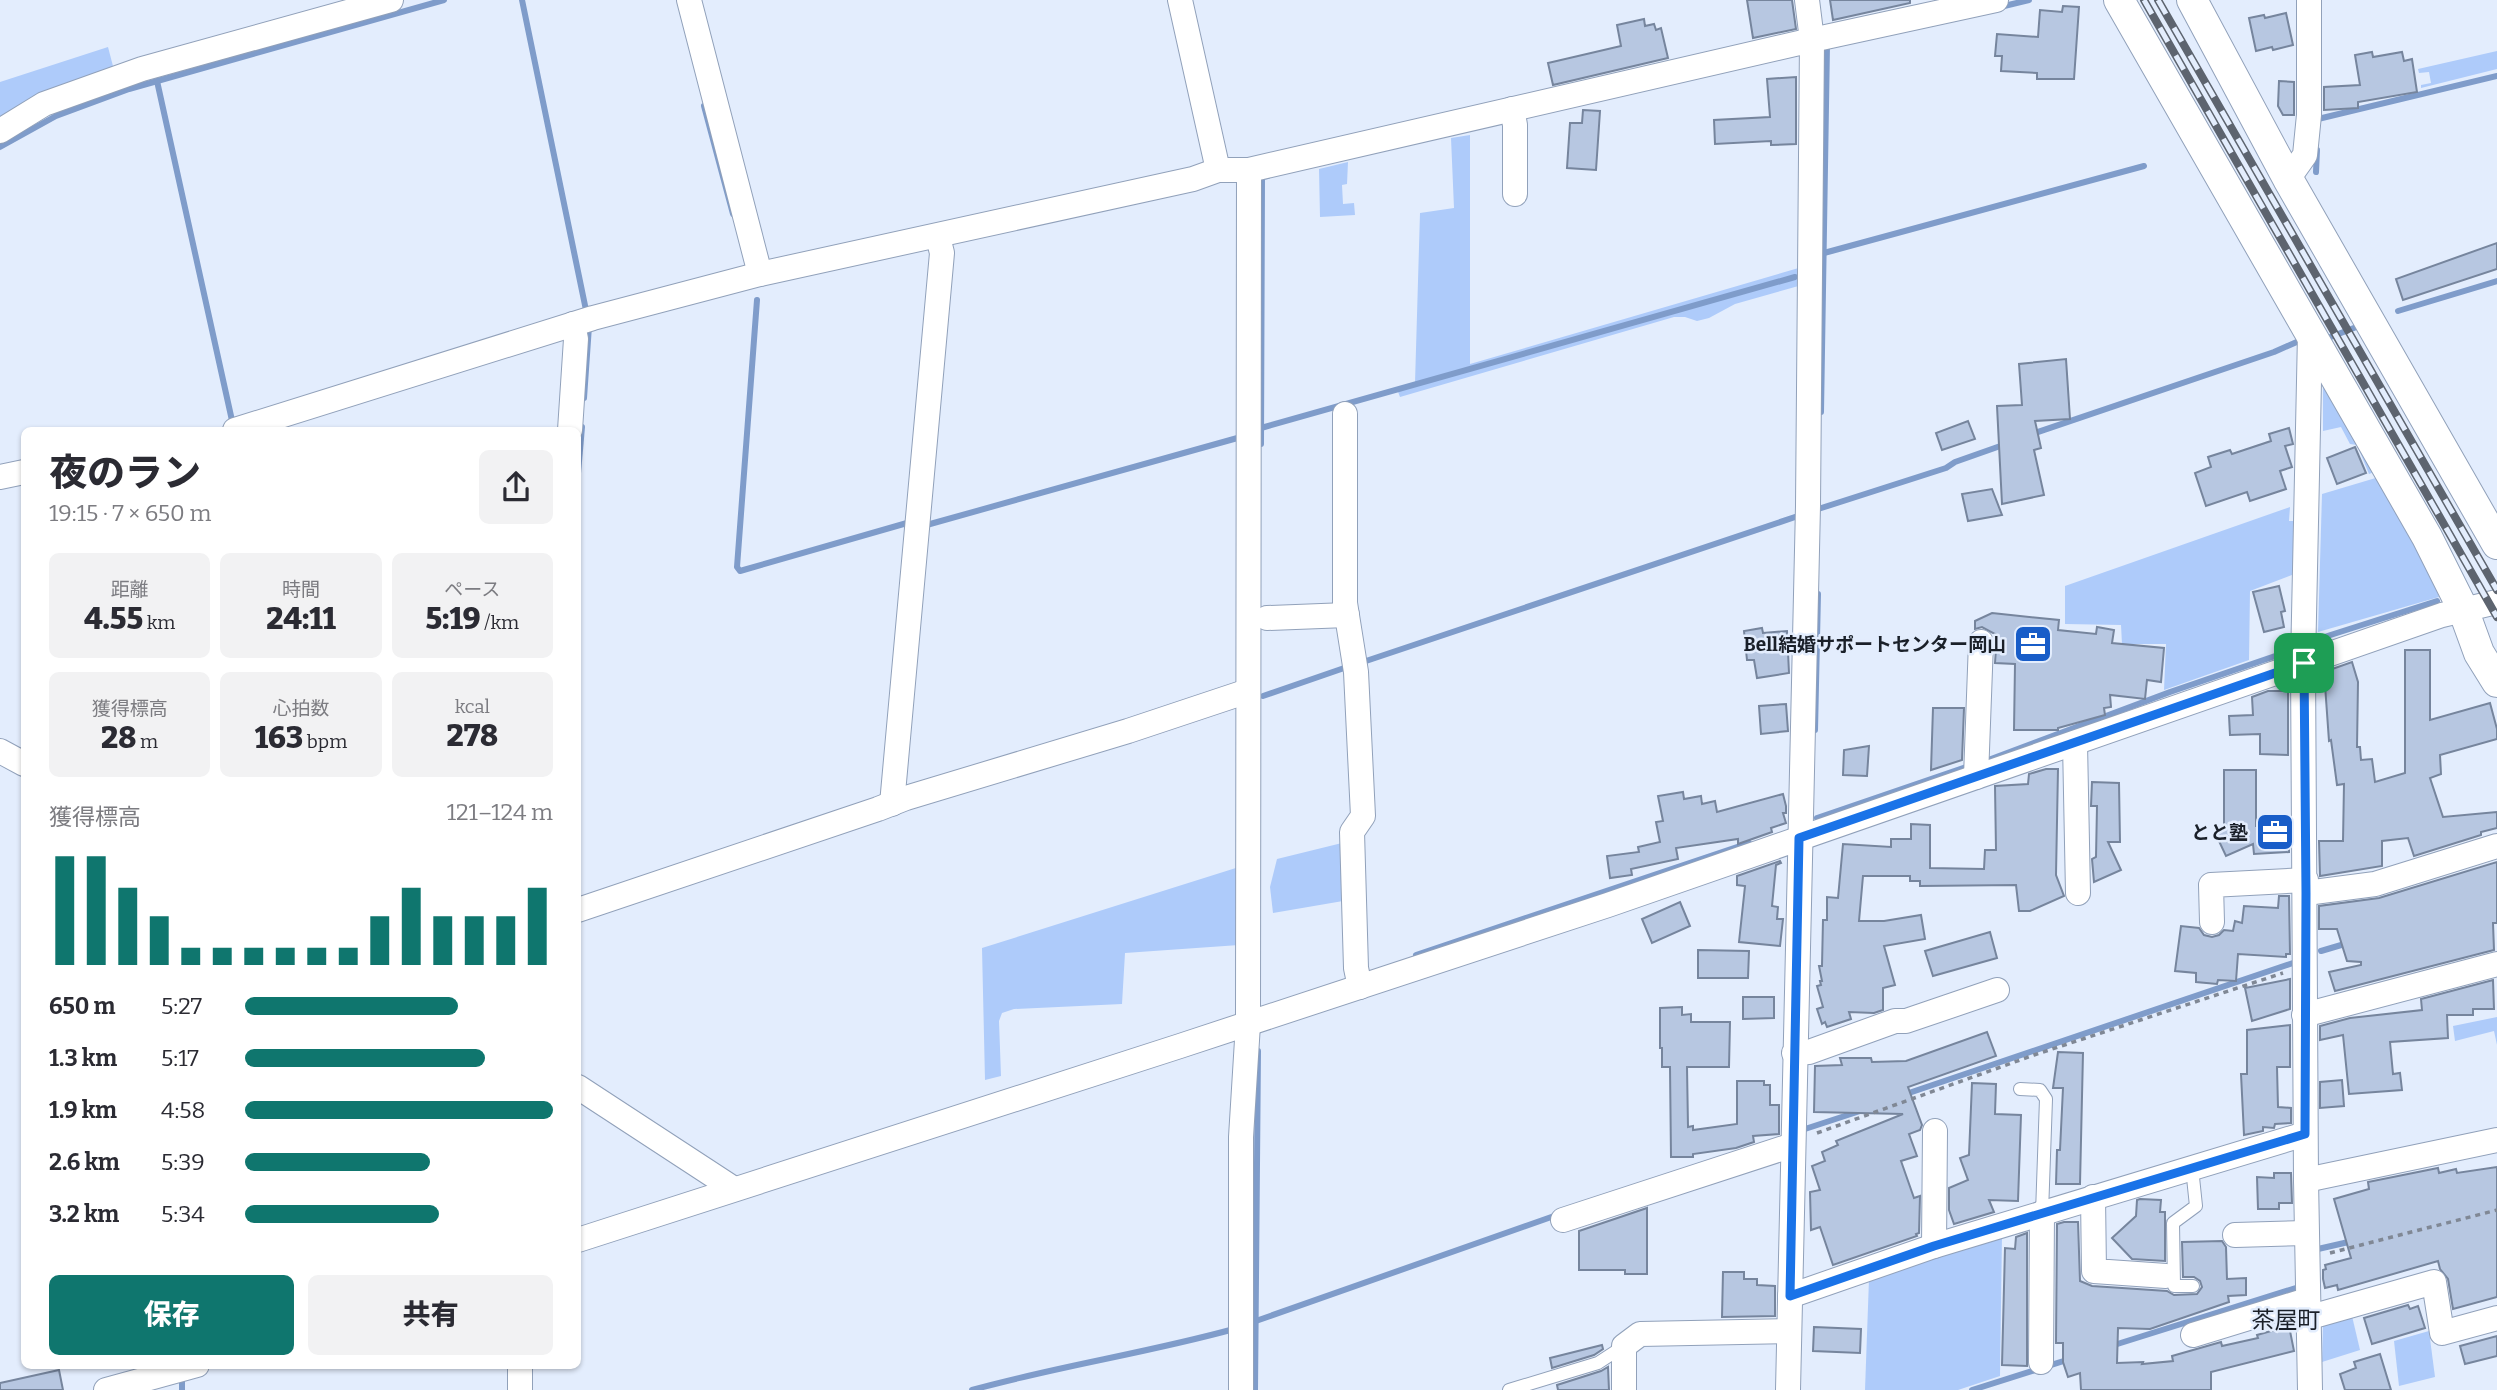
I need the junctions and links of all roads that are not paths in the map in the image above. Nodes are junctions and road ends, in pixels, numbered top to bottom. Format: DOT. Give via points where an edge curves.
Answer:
graph roads {
  1 [pos="391,0"];
  2 [pos="689,0"];
  3 [pos="1180,0"];
  4 [pos="1807,0"];
  5 [pos="1996,0"];
  6 [pos="2119,0"];
  7 [pos="2192,0"];
  8 [pos="2309,0"];
  9 [pos="1812,40"];
  10 [pos="1514,116"];
  11 [pos="0,131"];
  12 [pos="1249,170"];
  13 [pos="1211,172"];
  14 [pos="2288,179"];
  15 [pos="1515,194"];
  16 [pos="940,244"];
  17 [pos="753,276"];
  18 [pos="580,326"];
  19 [pos="2310,334"];
  20 [pos="1345,414"];
  21 [pos="248,427"];
  22 [pos="570,427"];
  23 [pos="21,473"];
  24 [pos="0,477"];
  25 [pos="2497,544"];
  26 [pos="2497,602"];
  27 [pos="2463,609"];
  28 [pos="1347,615"];
  29 [pos="1267,618"];
  30 [pos="1981,642"];
  31 [pos="2304,663"];
  32 [pos="2497,682"];
  33 [pos="1248,691"];
  34 [pos="2075,743"];
  35 [pos="0,751"];
  36 [pos="21,762"];
  37 [pos="1976,768"];
  38 [pos="892,804"];
  39 [pos="1799,838"];
  40 [pos="2497,846"];
  41 [pos="2306,886"];
  42 [pos="2078,893"];
  43 [pos="581,908"];
  44 [pos="2212,922"];
  45 [pos="2497,964"];
  46 [pos="1358,978"];
  47 [pos="1997,989"];
  48 [pos="2304,1015"];
  49 [pos="1248,1024"];
  50 [pos="1802,1052"];
  51 [pos="581,1089"];
  52 [pos="2020,1089"];
  53 [pos="1935,1131"];
  54 [pos="2305,1134"];
  55 [pos="1797,1138"];
  56 [pos="2497,1140"];
  57 [pos="2192,1168"];
  58 [pos="2312,1178"];
  59 [pos="734,1189"];
  60 [pos="2093,1197"];
  61 [pos="2042,1213"];
  62 [pos="1563,1220"];
  63 [pos="2306,1233"];
  64 [pos="2235,1235"];
  65 [pos="581,1239"];
  66 [pos="1934,1246"];
  67 [pos="2166,1276"];
  68 [pos="2193,1286"];
  69 [pos="1797,1293"];
  70 [pos="2307,1309"];
  71 [pos="2497,1318"];
  72 [pos="1789,1331"];
  73 [pos="2193,1335"];
  74 [pos="1624,1346"];
  75 [pos="2041,1362"];
  76 [pos="520,1369"];
  77 [pos="179,1372"];
  78 [pos="106,1390"];
  79 [pos="520,1390"];
  80 [pos="1241,1390"];
  81 [pos="1509,1390"];
  82 [pos="1624,1390"];
  83 [pos="1788,1390"];
  84 [pos="2310,1390"];
  1 -- 11 [label="street" via="142,69 44,104"];
  2 -- 17 [label="street"];
  3 -- 13 [label="street"];
  4 -- 9 [label="street"];
  5 -- 9 [label="street"];
  6 -- 19 [label="street"];
  7 -- 14 [label="street"];
  8 -- 14 [label="street" via="2305,155"];
  9 -- 10 [label="street"];
  9 -- 39 [label="street"];
  10 -- 12 [label="street"];
  10 -- 15 [label="street"];
  12 -- 13 [label="street"];
  12 -- 33 [label="street"];
  13 -- 16 [label="street"];
  14 -- 25 [label="street"];
  16 -- 17 [label="street"];
  16 -- 38 [label="street"];
  17 -- 18 [label="street"];
  18 -- 21 [label="street"];
  18 -- 22 [label="street"];
  19 -- 27 [label="street" via="2427,537"];
  19 -- 31 [label="street"];
  20 -- 28 [label="street"];
  23 -- 24 [label="street"];
  26 -- 27 [label="street"];
  27 -- 31 [label="street"];
  27 -- 32 [label="street" via="2479,653"];
  28 -- 29 [label="street"];
  28 -- 46 [label="street" via="1355,665 1363,816 1352,832"];
  30 -- 37 [label="street"];
  31 -- 34 [label="street"];
  31 -- 41 [label="street"];
  33 -- 38 [label="street"];
  33 -- 49 [label="street"];
  34 -- 37 [label="street"];
  34 -- 42 [label="street"];
  35 -- 36 [label="street"];
  37 -- 39 [label="street"];
  38 -- 43 [label="street"];
  39 -- 46 [label="street"];
  39 -- 50 [label="street"];
  40 -- 41 [label="street" via="2375,884"];
  41 -- 44 [label="street" via="2211,884"];
  41 -- 48 [label="street"];
  45 -- 48 [label="street"];
  46 -- 49 [label="street"];
  47 -- 50 [label="street"];
  48 -- 54 [label="street"];
  49 -- 59 [label="street"];
  49 -- 80 [label="street" via="1241,1137"];
  50 -- 55 [label="street"];
  51 -- 59 [label="street"];
  52 -- 61 [label="lane" via="2040,1090 2046,1099"];
  53 -- 66 [label="street"];
  54 -- 57 [label="street"];
  54 -- 58 [label="street"];
  55 -- 62 [label="street"];
  55 -- 69 [label="street"];
  56 -- 58 [label="street"];
  57 -- 60 [label="street"];
  57 -- 68 [label="lane" via="2196,1206 2173,1223 2174,1286"];
  58 -- 63 [label="street"];
  59 -- 65 [label="street"];
  60 -- 61 [label="street"];
  60 -- 67 [label="street" via="2094,1271"];
  61 -- 66 [label="street"];
  61 -- 75 [label="street"];
  63 -- 64 [label="street"];
  63 -- 70 [label="street"];
  66 -- 69 [label="street"];
  69 -- 72 [label="street"];
  70 -- 71 [label="street" via="2434,1282 2442,1333"];
  70 -- 73 [label="street"];
  70 -- 84 [label="street"];
  72 -- 74 [label="street" via="1640,1334"];
  72 -- 83 [label="street"];
  74 -- 81 [label="lane" via="1598,1363"];
  74 -- 82 [label="street"];
  76 -- 79 [label="street"];
  77 -- 78 [label="street"];
}
